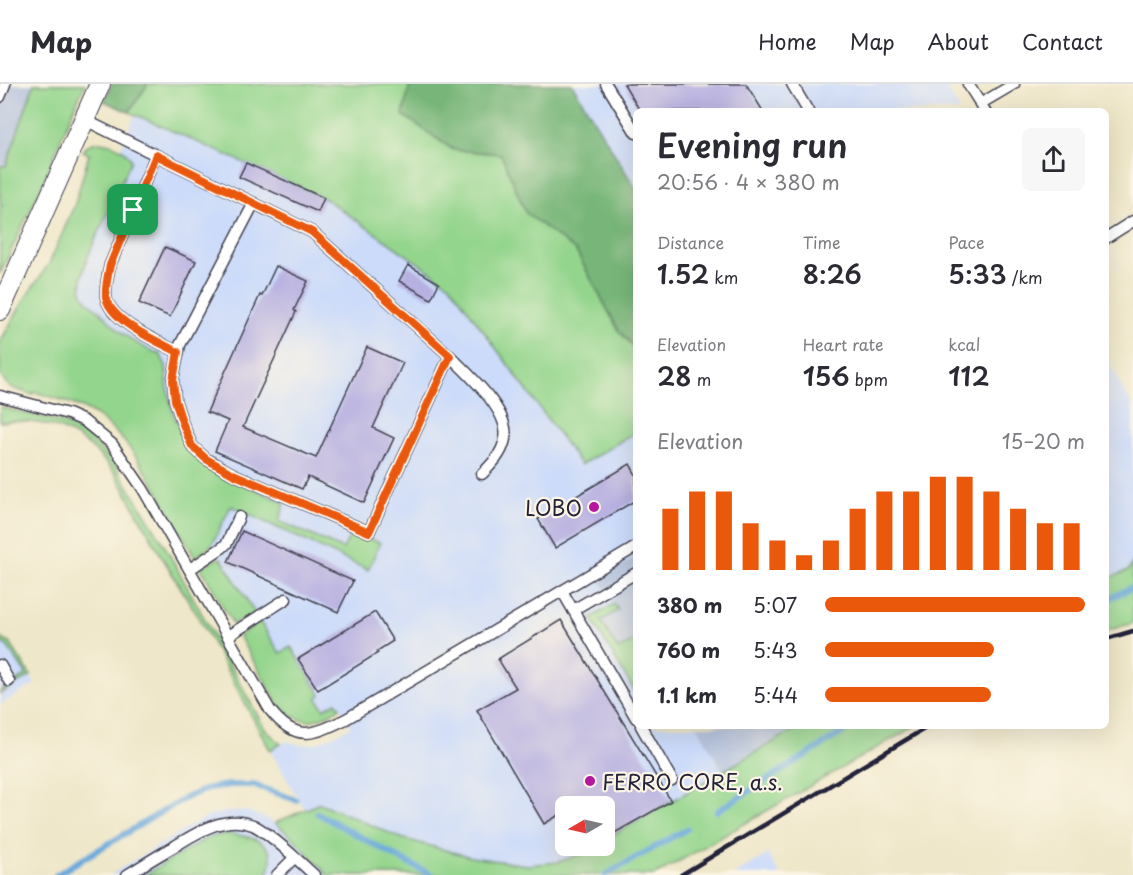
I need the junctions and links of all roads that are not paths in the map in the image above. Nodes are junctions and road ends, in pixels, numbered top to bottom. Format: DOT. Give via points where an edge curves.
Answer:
graph roads {
  1 [pos="5,84"];
  2 [pos="100,84"];
  3 [pos="606,84"];
  4 [pos="792,84"];
  5 [pos="968,84"];
  6 [pos="1014,84"];
  7 [pos="0,97"];
  8 [pos="806,108"];
  9 [pos="982,108"];
  10 [pos="85,120"];
  11 [pos="633,128"];
  12 [pos="156,155"];
  13 [pos="254,203"];
  14 [pos="1133,221"];
  15 [pos="1109,236"];
  16 [pos="0,310"];
  17 [pos="178,352"];
  18 [pos="450,356"];
  19 [pos="0,396"];
  20 [pos="482,474"];
  21 [pos="239,517"];
  22 [pos="633,550"];
  23 [pos="189,569"];
  24 [pos="633,575"];
  25 [pos="562,591"];
  26 [pos="286,599"];
  27 [pos="573,610"];
  28 [pos="228,636"];
  29 [pos="0,665"];
  30 [pos="9,681"];
  31 [pos="633,713"];
  32 [pos="642,729"];
  33 [pos="672,780"];
  34 [pos="294,858"];
  35 [pos="128,875"];
  36 [pos="277,875"];
  37 [pos="314,875"];
  1 -- 7 [label="lane"];
  2 -- 10 [label="street"];
  3 -- 11 [label="lane"];
  4 -- 8 [label="lane"];
  5 -- 9 [label="lane"];
  6 -- 9 [label="lane"];
  10 -- 12 [label="lane"];
  10 -- 16 [label="street"];
  12 -- 13 [label="lane"];
  12 -- 17 [label="lane" via="110,265 106,300 133,328"];
  13 -- 17 [label="lane"];
  13 -- 18 [label="lane" via="312,232"];
  14 -- 15 [label="lane"];
  17 -- 18 [label="lane" via="173,380 175,400 192,446 199,453 233,474 369,532"];
  18 -- 20 [label="lane" via="494,403 504,423 506,438 494,463"];
  19 -- 23 [label="lane" via="68,414 84,421 112,444"];
  21 -- 23 [label="lane" via="227,543"];
  22 -- 25 [label="lane"];
  23 -- 28 [label="lane"];
  24 -- 27 [label="lane"];
  25 -- 27 [label="lane"];
  25 -- 28 [label="lane" via="346,719 310,734 287,728 278,721"];
  26 -- 28 [label="lane"];
  27 -- 31 [label="lane"];
  29 -- 30 [label="lane"];
  32 -- 33 [label="lane"];
  34 -- 35 [label="lane" via="254,826 229,822 205,828"];
  34 -- 36 [label="lane"];
  34 -- 37 [label="lane"];
}
